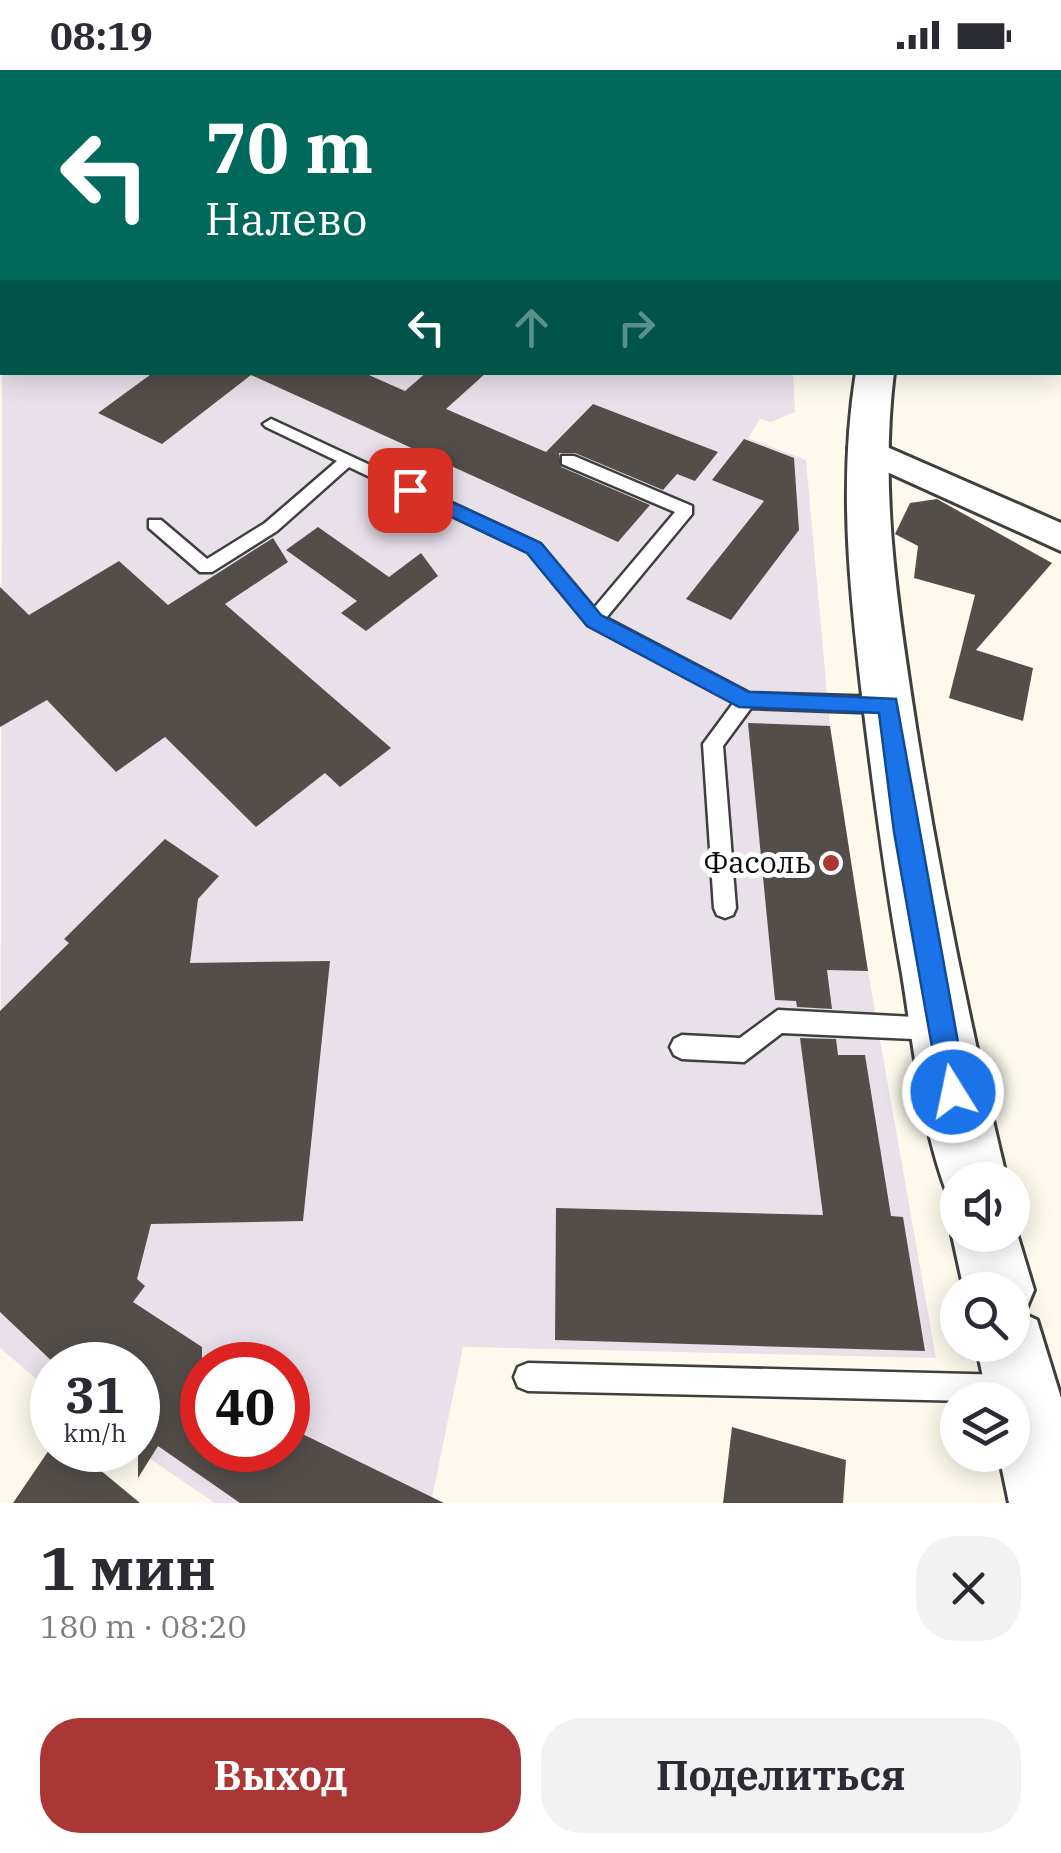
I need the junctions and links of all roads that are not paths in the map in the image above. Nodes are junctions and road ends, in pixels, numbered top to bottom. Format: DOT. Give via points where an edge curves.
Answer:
graph roads {
  1 [pos="874,375"];
  2 [pos="271,424"];
  3 [pos="864,448"];
  4 [pos="348,460"];
  5 [pos="568,460"];
  6 [pos="155,524"];
  7 [pos="1061,538"];
  8 [pos="594,620"];
  9 [pos="746,700"];
  10 [pos="888,705"];
  11 [pos="725,908"];
  12 [pos="942,1029"];
  13 [pos="682,1047"];
  14 [pos="970,1162"];
  15 [pos="1017,1367"];
  16 [pos="528,1377"];
  17 [pos="1048,1503"];
  1 -- 3 [label="street"];
  2 -- 4 [label="lane"];
  3 -- 7 [label="street"];
  3 -- 10 [label="street" via="863,522"];
  4 -- 6 [label="lane" via="271,527 206,568"];
  4 -- 8 [label="lane" via="534,548"];
  5 -- 8 [label="lane" via="686,510"];
  8 -- 9 [label="lane"];
  9 -- 10 [label="lane"];
  9 -- 11 [label="lane" via="713,744"];
  10 -- 12 [label="street"];
  12 -- 13 [label="lane" via="778,1021 744,1050"];
  12 -- 14 [label="street"];
  15 -- 16 [label="lane"];
  15 -- 17 [label="street"];
}
